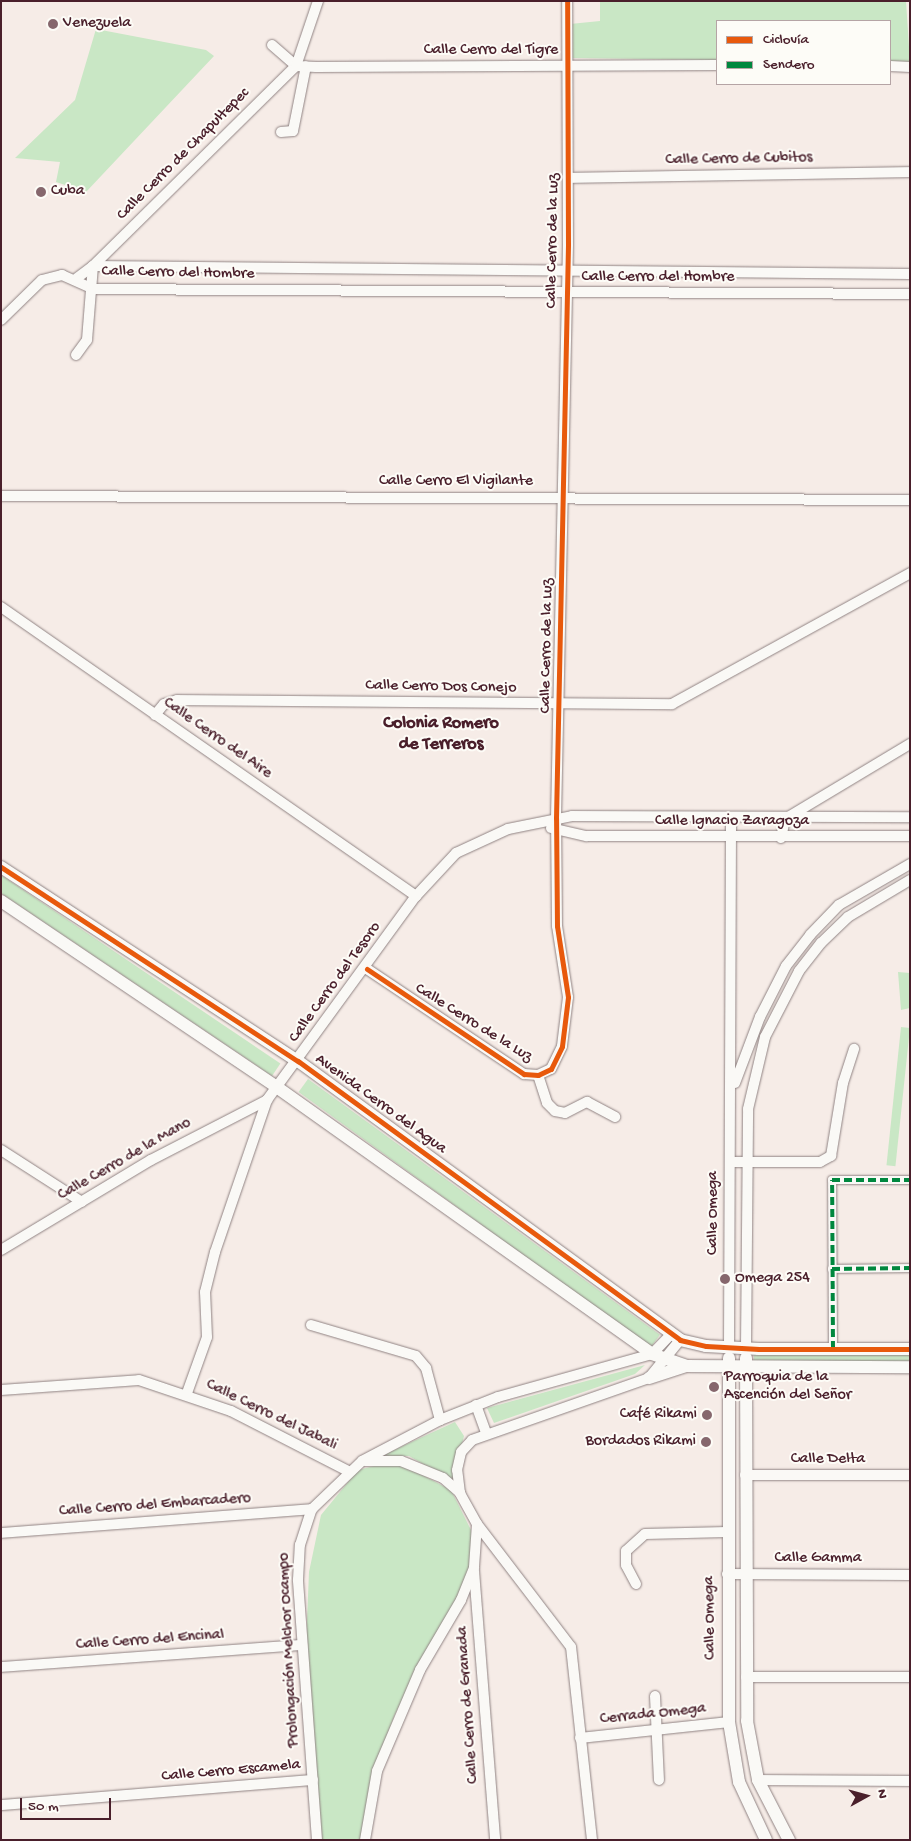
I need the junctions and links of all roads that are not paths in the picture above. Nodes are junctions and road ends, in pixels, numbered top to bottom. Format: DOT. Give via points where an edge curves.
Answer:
graph roads {
  1 [pos="318,1"];
  2 [pos="567,1"];
  3 [pos="272,45"];
  4 [pos="568,65"];
  5 [pos="716,65"];
  6 [pos="301,66"];
  7 [pos="891,66"];
  8 [pos="910,66"];
  9 [pos="280,132"];
  10 [pos="910,172"];
  11 [pos="568,178"];
  12 [pos="93,266"];
  13 [pos="567,272"];
  14 [pos="910,274"];
  15 [pos="77,278"];
  16 [pos="94,289"];
  17 [pos="566,292"];
  18 [pos="910,294"];
  19 [pos="1,320"];
  20 [pos="76,355"];
  21 [pos="1,496"];
  22 [pos="563,497"];
  23 [pos="910,500"];
  24 [pos="910,573"];
  25 [pos="1,608"];
  26 [pos="560,704"];
  27 [pos="155,715"];
  28 [pos="910,744"];
  29 [pos="910,817"];
  30 [pos="556,818"];
  31 [pos="731,818"];
  32 [pos="784,818"];
  33 [pos="535,824"];
  34 [pos="556,830"];
  35 [pos="910,836"];
  36 [pos="731,838"];
  37 [pos="781,838"];
  38 [pos="907,865"];
  39 [pos="1,867"];
  40 [pos="910,879"];
  41 [pos="416,896"];
  42 [pos="1,901"];
  43 [pos="366,969"];
  44 [pos="854,1049"];
  45 [pos="298,1061"];
  46 [pos="538,1075"];
  47 [pos="278,1088"];
  48 [pos="732,1094"];
  49 [pos="267,1100"];
  50 [pos="615,1116"];
  51 [pos="1,1150"];
  52 [pos="730,1162"];
  53 [pos="747,1162"];
  54 [pos="910,1180"];
  55 [pos="82,1202"];
  56 [pos="1,1250"];
  57 [pos="832,1268"];
  58 [pos="910,1268"];
  59 [pos="312,1325"];
  60 [pos="676,1337"];
  61 [pos="729,1348"];
  62 [pos="746,1348"];
  63 [pos="833,1349"];
  64 [pos="910,1349"];
  65 [pos="657,1357"];
  66 [pos="686,1366"];
  67 [pos="729,1366"];
  68 [pos="746,1366"];
  69 [pos="910,1367"];
  70 [pos="649,1378"];
  71 [pos="1,1390"];
  72 [pos="187,1393"];
  73 [pos="476,1405"];
  74 [pos="440,1420"];
  75 [pos="486,1433"];
  76 [pos="362,1461"];
  77 [pos="348,1471"];
  78 [pos="746,1474"];
  79 [pos="910,1475"];
  80 [pos="460,1493"];
  81 [pos="312,1509"];
  82 [pos="477,1524"];
  83 [pos="727,1532"];
  84 [pos="1,1533"];
  85 [pos="474,1567"];
  86 [pos="727,1574"];
  87 [pos="746,1574"];
  88 [pos="910,1575"];
  89 [pos="636,1584"];
  90 [pos="302,1645"];
  91 [pos="1,1667"];
  92 [pos="746,1676"];
  93 [pos="910,1677"];
  94 [pos="655,1696"];
  95 [pos="729,1722"];
  96 [pos="656,1727"];
  97 [pos="580,1738"];
  98 [pos="313,1780"];
  99 [pos="659,1780"];
  100 [pos="758,1780"];
  101 [pos="910,1781"];
  102 [pos="1,1805"];
  103 [pos="317,1840"];
  104 [pos="365,1840"];
  105 [pos="495,1840"];
  106 [pos="592,1840"];
  107 [pos="766,1840"];
  108 [pos="789,1840"];
  1 -- 6 [label="street"];
  2 -- 4 [label="street, Calle Cerro de la Luz"];
  3 -- 6 [label="street"];
  4 -- 5 [label="street, Calle Cerro del Tigre"];
  4 -- 6 [label="street, Calle Cerro del Tigre"];
  4 -- 11 [label="street, Calle Cerro de la Luz"];
  6 -- 9 [label="street" via="293,131"];
  6 -- 12 [label="street, Calle Cerro de Chapultepec"];
  7 -- 8 [label="street"];
  10 -- 11 [label="street, Calle Cerro de Cubitos"];
  11 -- 13 [label="street, Calle Cerro de la Luz"];
  12 -- 13 [label="street, Calle Cerro del Hombre"];
  12 -- 15 [label="street, Calle Cerro del Hombre"];
  12 -- 16 [label="street"];
  13 -- 14 [label="street, Calle Cerro del Hombre"];
  13 -- 17 [label="street, Calle Cerro de la Luz"];
  15 -- 16 [label="street, Calle Cerro del Hombre"];
  15 -- 19 [label="street" via="62,276 42,280"];
  16 -- 17 [label="street, Calle Cerro del Hombre"];
  16 -- 20 [label="street" via="87,340"];
  17 -- 18 [label="street, Calle Cerro del Hombre"];
  17 -- 22 [label="street, Calle Cerro de la Luz"];
  21 -- 22 [label="street, Calle Cerro El Vigilante"];
  22 -- 23 [label="street, Calle Cerro El Vigilante"];
  22 -- 26 [label="street, Calle Cerro de la Luz"];
  24 -- 26 [label="street, Calle Cerro Dos Conejo" via="672,704"];
  25 -- 27 [label="street, Calle Cerro del Aire"];
  26 -- 27 [label="street, Calle Cerro Dos Conejo" via="177,700 164,704"];
  26 -- 30 [label="street, Calle Cerro de la Luz"];
  27 -- 41 [label="street, Calle Cerro del Aire"];
  28 -- 32 [label="street"];
  29 -- 32 [label="street, Calle Ignacio Zaragoza"];
  30 -- 31 [label="street, Calle Ignacio Zaragoza"];
  30 -- 33 [label="street, Calle Cerro del Tesoro"];
  30 -- 34 [label="street, Calle Cerro de la Luz"];
  31 -- 32 [label="street, Calle Ignacio Zaragoza"];
  31 -- 36 [label="street, Calle Omega"];
  32 -- 37 [label="street"];
  33 -- 34 [label="street"];
  33 -- 41 [label="street, Calle Cerro del Tesoro" via="476,840 456,853"];
  34 -- 36 [label="street, Calle Ignacio Zaragoza" via="587,836"];
  34 -- 46 [label="street, Calle Cerro de la Luz" via="557,926 568,997 562,1046 551,1069"];
  35 -- 37 [label="street, Calle Ignacio Zaragoza"];
  36 -- 37 [label="street, Calle Ignacio Zaragoza"];
  36 -- 48 [label="street, Calle Omega"];
  38 -- 40 [label="street"];
  38 -- 48 [label="street" via="839,905 786,966 751,1034"];
  39 -- 45 [label="street, Avenida Cerro del Agua"];
  40 -- 53 [label="street, Calle Omega" via="848,917 799,971 765,1037 756,1064 748,1109"];
  41 -- 43 [label="street, Calle Cerro del Tesoro"];
  42 -- 47 [label="street"];
  43 -- 45 [label="street, Calle Cerro del Tesoro"];
  43 -- 46 [label="street, Calle Cerro de la Luz" via="524,1074"];
  44 -- 53 [label="street" via="840,1098 833,1151 820,1162"];
  45 -- 47 [label="street, Calle Cerro del Tesoro"];
  45 -- 60 [label="street, Avenida Cerro del Agua"];
  46 -- 50 [label="street" via="547,1103 555,1111 565,1113 587,1102"];
  47 -- 49 [label="street, Calle Cerro del Tesoro"];
  47 -- 65 [label="street"];
  48 -- 52 [label="street, Calle Omega"];
  49 -- 55 [label="street, Calle Cerro de la Mano"];
  49 -- 72 [label="street, Calle Cerro del Tesoro" via="215,1252 205,1292 207,1337"];
  51 -- 55 [label="street"];
  52 -- 53 [label="street"];
  52 -- 61 [label="street, Calle Omega"];
  53 -- 62 [label="street, Calle Omega"];
  54 -- 57 [label="street" via="832,1180"];
  55 -- 56 [label="street, Calle Cerro de la Mano"];
  57 -- 58 [label="street"];
  57 -- 63 [label="street"];
  59 -- 74 [label="street" via="416,1356 426,1368"];
  60 -- 61 [label="street, Avenida Cerro del Agua"];
  60 -- 65 [label="street"];
  61 -- 62 [label="street, Avenida Cerro del Agua"];
  61 -- 67 [label="street, Calle Omega"];
  62 -- 63 [label="street, Avenida Cerro del Agua"];
  62 -- 68 [label="street, Calle Omega"];
  63 -- 64 [label="street, Avenida Cerro del Agua"];
  65 -- 66 [label="street"];
  65 -- 70 [label="street"];
  65 -- 73 [label="street, Prolongación Melchor Ocampo"];
  66 -- 67 [label="street"];
  66 -- 70 [label="street"];
  67 -- 68 [label="street"];
  67 -- 83 [label="street, Calle Omega"];
  68 -- 69 [label="street"];
  68 -- 78 [label="street, Calle Omega"];
  70 -- 75 [label="street"];
  71 -- 72 [label="street, Calle Cerro del Jabali" via="105,1379 139,1380"];
  72 -- 77 [label="street, Calle Cerro del Jabali"];
  73 -- 74 [label="street, Prolongación Melchor Ocampo"];
  73 -- 75 [label="street"];
  74 -- 76 [label="street, Prolongación Melchor Ocampo"];
  75 -- 80 [label="street" via="462,1452 456,1470"];
  76 -- 77 [label="street, Prolongación Melchor Ocampo"];
  76 -- 80 [label="street" via="401,1460 442,1478"];
  77 -- 81 [label="street, Prolongación Melchor Ocampo"];
  78 -- 79 [label="street, Calle Delta"];
  78 -- 87 [label="street, Calle Omega"];
  80 -- 82 [label="street"];
  81 -- 84 [label="street, Calle Cerro del Embarcadero"];
  81 -- 90 [label="street, Prolongación Melchor Ocampo" via="300,1545"];
  82 -- 85 [label="street"];
  82 -- 97 [label="street" via="571,1647"];
  83 -- 86 [label="street, Calle Omega"];
  83 -- 89 [label="street" via="645,1534 626,1551 626,1564"];
  85 -- 104 [label="street" via="391,1730 376,1771"];
  85 -- 105 [label="street, Calle Cerro de Granada"];
  86 -- 87 [label="street, Calle Gamma"];
  86 -- 95 [label="street, Calle Omega"];
  87 -- 88 [label="street, Calle Gamma"];
  87 -- 92 [label="street, Calle Omega"];
  90 -- 91 [label="street, Calle Cerro del Encinal"];
  90 -- 98 [label="street, Prolongación Melchor Ocampo"];
  92 -- 93 [label="street"];
  92 -- 100 [label="street, Calle Omega" via="747,1721"];
  94 -- 96 [label="street"];
  95 -- 96 [label="street, Cerrada Omega"];
  95 -- 107 [label="street, Calle Omega" via="739,1782"];
  96 -- 97 [label="street, Cerrada Omega"];
  96 -- 99 [label="street"];
  97 -- 106 [label="street"];
  98 -- 102 [label="street, Calle Cerro Escamela"];
  98 -- 103 [label="street, Prolongación Melchor Ocampo"];
  100 -- 101 [label="street"];
  100 -- 108 [label="street, Calle Omega"];
}
